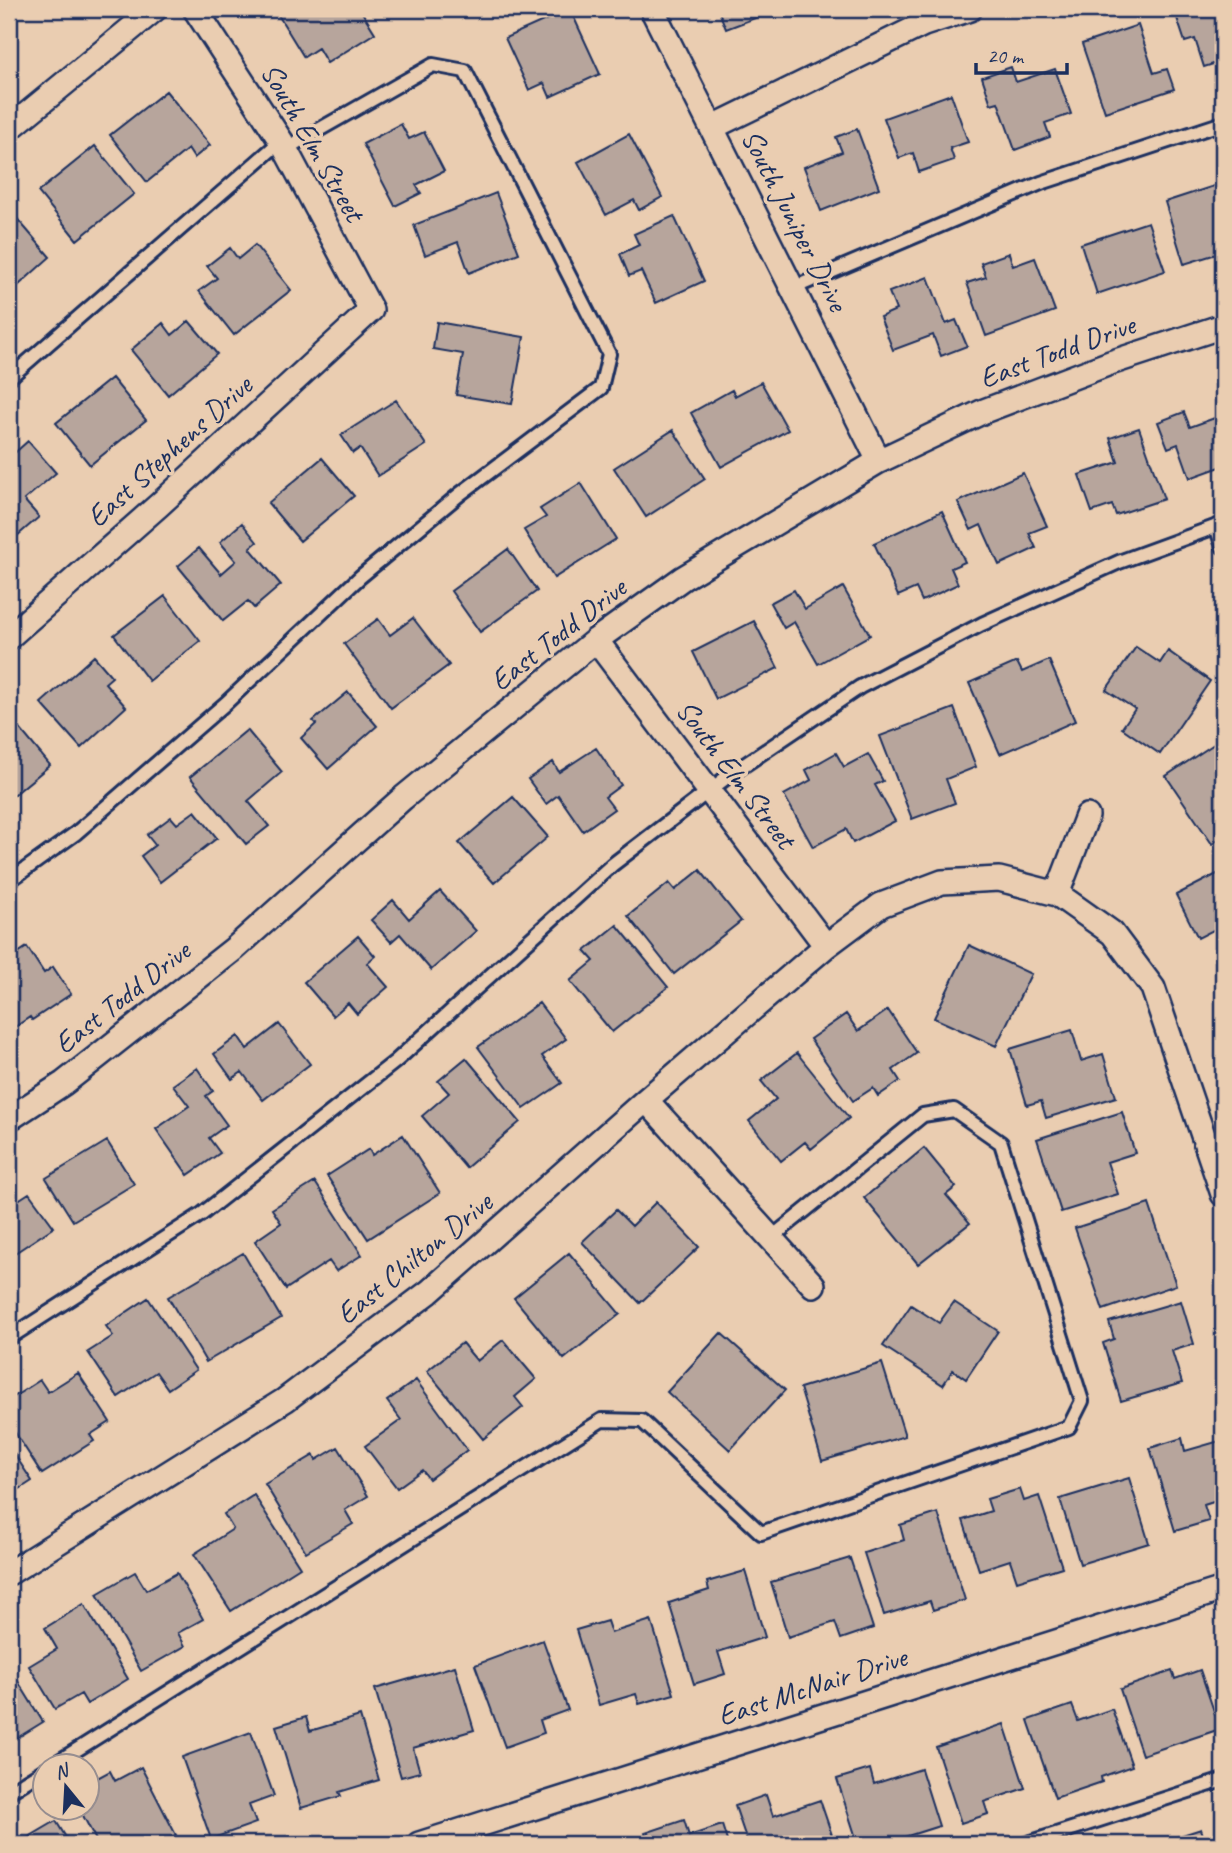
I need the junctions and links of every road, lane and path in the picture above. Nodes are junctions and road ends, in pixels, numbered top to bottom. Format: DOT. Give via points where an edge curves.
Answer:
graph roads {
  1 [pos="155,9"];
  2 [pos="195,9"];
  3 [pos="652,9"];
  4 [pos="970,9"];
  5 [pos="1223,123"];
  6 [pos="713,127"];
  7 [pos="9,130"];
  8 [pos="283,145"];
  9 [pos="793,288"];
  10 [pos="370,310"];
  11 [pos="1223,326"];
  12 [pos="9,378"];
  13 [pos="879,461"];
  14 [pos="1220,525"];
  15 [pos="1223,547"];
  16 [pos="9,637"];
  17 [pos="596,640"];
  18 [pos="708,790"];
  19 [pos="1087,816"];
  20 [pos="9,881"];
  21 [pos="1057,894"];
  22 [pos="826,946"];
  23 [pos="646,1100"];
  24 [pos="9,1119"];
  25 [pos="1222,1184"];
  26 [pos="771,1238"];
  27 [pos="813,1285"];
  28 [pos="9,1338"];
  29 [pos="9,1573"];
  30 [pos="1223,1589"];
  31 [pos="73,1752"];
  32 [pos="32,1778"];
  33 [pos="1223,1780"];
  34 [pos="9,1792"];
  35 [pos="419,1844"];
  36 [pos="1025,1844"];
  1 -- 7 [label="street"];
  2 -- 8 [label="street, South Elm Street"];
  3 -- 6 [label="street, South Juniper Drive"];
  4 -- 6 [label="street" via="924,24"];
  5 -- 9 [label="lane" via="1041,183"];
  6 -- 9 [label="street, South Juniper Drive"];
  8 -- 10 [label="street, South Elm Street"];
  8 -- 12 [label="lane"];
  8 -- 20 [label="lane" via="433,65 465,71 608,354 601,388 460,494 360,577 226,703 76,833"];
  9 -- 13 [label="street, South Juniper Drive"];
  10 -- 16 [label="street, East Stephens Drive"];
  11 -- 13 [label="street, East Todd Drive" via="984,411"];
  13 -- 17 [label="street, East Todd Drive" via="683,578"];
  14 -- 15 [label="lane"];
  14 -- 18 [label="lane" via="1119,562 958,636 860,687"];
  17 -- 18 [label="street, South Elm Street"];
  17 -- 24 [label="street, East Todd Drive" via="402,798 234,948 64,1083"];
  18 -- 22 [label="street, South Elm Street"];
  18 -- 28 [label="lane" via="612,865 385,1070 202,1214"];
  19 -- 21 [label="street"];
  21 -- 22 [label="street, East Chilton Drive" via="999,879 943,882 881,905"];
  21 -- 25 [label="street" via="1112,933 1153,988"];
  22 -- 23 [label="street, East Chilton Drive"];
  23 -- 26 [label="street"];
  23 -- 29 [label="street, East Chilton Drive" via="429,1292 363,1342 285,1399"];
  26 -- 27 [label="street"];
  26 -- 31 [label="lane" via="923,1115 954,1110 1001,1143 1082,1401 1069,1427 761,1533 642,1421 602,1420"];
  30 -- 35 [label="street, East McNair Drive"];
  32 -- 34 [label="lane"];
  33 -- 36 [label="lane"];
}
